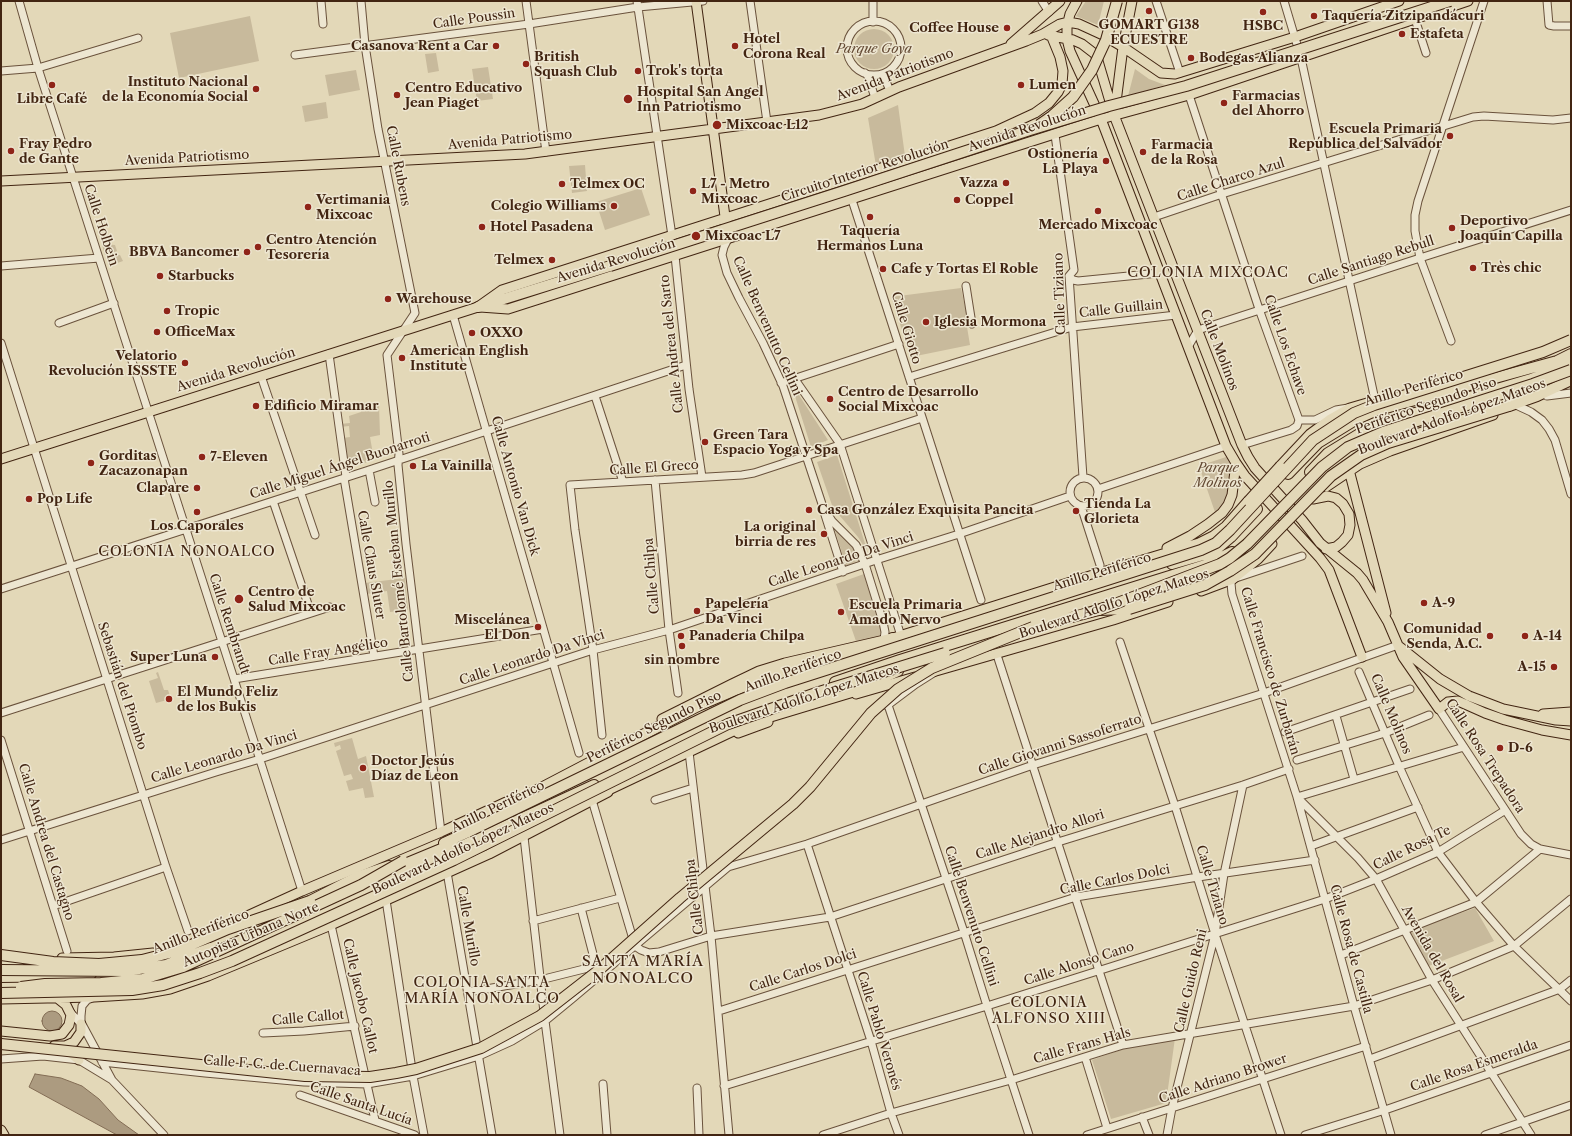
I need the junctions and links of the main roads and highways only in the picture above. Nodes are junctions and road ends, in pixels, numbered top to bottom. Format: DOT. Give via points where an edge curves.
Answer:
graph roads {
  1 [pos="698,1"];
  2 [pos="1060,1"];
  3 [pos="1077,1"];
  4 [pos="1117,1"];
  5 [pos="1132,1"];
  6 [pos="1399,1"];
  7 [pos="1450,1"];
  8 [pos="1468,1"];
  9 [pos="1068,22"];
  10 [pos="1047,34"];
  11 [pos="1067,38"];
  12 [pos="1123,47"];
  13 [pos="1007,48"];
  14 [pos="1114,115"];
  15 [pos="1101,119"];
  16 [pos="714,130"];
  17 [pos="1030,130"];
  18 [pos="1,181"];
  19 [pos="726,219"];
  20 [pos="728,239"];
  21 [pos="478,307"];
  22 [pos="1571,336"];
  23 [pos="1571,340"];
  24 [pos="1525,353"];
  25 [pos="1571,354"];
  26 [pos="1548,363"];
  27 [pos="1571,365"];
  28 [pos="1571,370"];
  29 [pos="1449,377"];
  30 [pos="1571,380"];
  31 [pos="1571,385"];
  32 [pos="1434,395"];
  33 [pos="1514,406"];
  34 [pos="1,459"];
  35 [pos="1236,463"];
  36 [pos="1349,470"];
  37 [pos="1311,501"];
  38 [pos="1326,549"];
  39 [pos="1131,564"];
  40 [pos="1099,610"];
  41 [pos="1388,622"];
  42 [pos="1033,627"];
  43 [pos="892,638"];
  44 [pos="1398,645"];
  45 [pos="901,646"];
  46 [pos="857,652"];
  47 [pos="945,653"];
  48 [pos="1362,657"];
  49 [pos="1571,712"];
  50 [pos="1531,714"];
  51 [pos="1571,721"];
  52 [pos="1571,735"];
  53 [pos="518,821"];
  54 [pos="468,832"];
  55 [pos="454,860"];
  56 [pos="403,861"];
  57 [pos="310,901"];
  58 [pos="1,951"];
  59 [pos="1,955"];
  60 [pos="16,959"];
  61 [pos="1,961"];
  62 [pos="53,962"];
  63 [pos="1,967"];
  64 [pos="164,967"];
  65 [pos="82,968"];
  66 [pos="1,970"];
  67 [pos="1,977"];
  68 [pos="43,988"];
  69 [pos="1,990"];
  70 [pos="1,993"];
  71 [pos="56,997"];
  72 [pos="29,998"];
  73 [pos="1,999"];
  74 [pos="81,1024"];
  75 [pos="1,1031"];
  76 [pos="1,1039"];
  77 [pos="1,1044"];
  78 [pos="58,1046"];
  79 [pos="79,1060"];
  80 [pos="1,1130"];
  81 [pos="4,1135"];
  1 -- 16 [label="main road"];
  2 -- 13 [label="main road, Avenida Patriotismo"];
  3 -- 9 [label="main road"];
  4 -- 17 [label="highway, bridge" via="1101,53 1082,86 1061,109"];
  5 -- 12 [label="main road"];
  6 -- 12 [label="main road" via="1295,37 1170,75 1160,73"];
  7 -- 17 [label="highway, bridge" via="1186,86"];
  8 -- 14 [label="main road, Avenida Revolución" via="1188,95"];
  9 -- 10 [label="main road, Avenida Patriotismo" via="1060,24"];
  9 -- 11 [label="main road"];
  9 -- 12 [label="main road" via="1094,30"];
  10 -- 11 [label="main road, Calle Molinos"];
  10 -- 13 [label="main road, Avenida Patriotismo"];
  10 -- 19 [label="main road, Avenida Revolución" via="1063,68 1062,84 1049,103 1028,117 996,131"];
  11 -- 14 [label="main road, Calle Molinos" via="1082,44 1095,54"];
  11 -- 15 [label="main road" via="1074,62"];
  12 -- 14 [label="main road"];
  13 -- 16 [label="main road, Avenida Patriotismo" via="843,110"];
  14 -- 15 [label="main road, Avenida Revolución"];
  14 -- 38 [label="main road, Calle Molinos" via="1248,458"];
  15 -- 20 [label="main road, Avenida Revolución"];
  15 -- 35 [label="main road" via="1226,446"];
  16 -- 18 [label="main road, Avenida Patriotismo" via="546,152"];
  16 -- 19 [label="main road"];
  17 -- 21 [label="highway, Circuito Interior Revolución, bridge"];
  19 -- 20 [label="main road"];
  19 -- 21 [label="main road, Avenida Revolución" via="502,290"];
  20 -- 21 [label="main road, Avenida Revolución" via="508,308"];
  21 -- 34 [label="main road, Avenida Revolución"];
  22 -- 24 [label="main road, Boulevard Adolfo López Mateos"];
  23 -- 54 [label="highway, Periférico Segundo Piso, bridge" via="1543,352 1354,413 1313,440 1230,530 1216,543 1201,550 747,697"];
  24 -- 26 [label="highway"];
  24 -- 29 [label="main road, Boulevard Adolfo López Mateos"];
  25 -- 26 [label="highway, Anillo Periférico"];
  26 -- 32 [label="highway, Anillo Periférico"];
  27 -- 53 [label="highway, Anillo Periférico, bridge" via="1532,379 1381,423 1364,431 1328,453 1245,541 1228,555 1205,565 900,660 746,713"];
  28 -- 40 [label="highway, Periférico Segundo Piso, bridge" via="1383,432 1348,447 1322,467 1247,544 1230,558"];
  29 -- 32 [label="highway"];
  29 -- 39 [label="main road, Boulevard Adolfo López Mateos, bridge" via="1350,408 1329,420 1310,434 1226,526 1213,536 1199,543"];
  30 -- 33 [label="highway"];
  31 -- 33 [label="main road, Boulevard Adolfo López Mateos" via="1547,396"];
  32 -- 45 [label="highway, Anillo Periférico" via="1375,411 1318,443 1218,548 1203,555"];
  33 -- 36 [label="main road, Boulevard Adolfo López Mateos" via="1401,447"];
  33 -- 40 [label="highway, bridge" via="1388,443 1361,455 1331,476 1256,554 1205,585 1129,609"];
  35 -- 39 [label="main road" via="1232,495 1222,513 1190,536"];
  35 -- 48 [label="main road" via="1329,570"];
  36 -- 37 [label="main road, Boulevard Adolfo López Mateos" via="1329,483"];
  36 -- 41 [label="main road"];
  37 -- 38 [label="main road" via="1328,496 1336,498 1349,514 1348,535 1336,547"];
  37 -- 71 [label="main road, Boulevard Adolfo López Mateos" via="1258,559 1233,579 1113,620 883,686 752,728 689,752 488,854 331,925 208,976 170,989 142,994"];
  38 -- 41 [label="main road, Calle Molinos" via="1357,572"];
  39 -- 43 [label="main road, Boulevard Adolfo López Mateos"];
  40 -- 42 [label="highway, Periférico Segundo Piso"];
  41 -- 44 [label="main road, Calle Molinos"];
  42 -- 47 [label="highway, Periférico Segundo Piso, bridge"];
  42 -- 77 [label="highway, bridge" via="932,668 898,689 871,713 793,804 680,898 599,970 540,1016 481,1048 416,1069 370,1077 305,1076"];
  43 -- 46 [label="highway"];
  43 -- 60 [label="main road, Boulevard Adolfo López Mateos" via="759,671 689,704 490,810 191,941 148,954"];
  44 -- 50 [label="main road" via="1440,679 1464,694 1503,708"];
  44 -- 52 [label="main road, Calle Rosa Trepadora" via="1408,665 1439,710 1448,702 1458,701 1505,720"];
  45 -- 46 [label="highway"];
  45 -- 67 [label="highway, Anillo Periférico" via="740,704 454,843 195,951 143,967 81,975"];
  46 -- 54 [label="highway, bridge" via="764,678 698,706 501,809"];
  47 -- 53 [label="highway, bridge" via="855,691 749,723 552,816"];
  47 -- 55 [label="highway, Periférico Segundo Piso, bridge" via="819,692 728,724"];
  49 -- 50 [label="main road"];
  50 -- 51 [label="main road"];
  53 -- 68 [label="highway, Anillo Periférico" via="204,965 143,984"];
  54 -- 56 [label="highway, Periférico Segundo Piso"];
  55 -- 70 [label="highway, Autopista Urbana Norte, bridge" via="232,960 163,985 132,990"];
  56 -- 57 [label="highway, Periférico Segundo Piso, bridge" via="357,877"];
  56 -- 64 [label="highway, bridge" via="361,885 183,967"];
  57 -- 62 [label="highway, bridge" via="228,929 177,951 142,960 99,964"];
  57 -- 64 [label="highway, Autopista Urbana Norte, bridge" via="284,915 276,916"];
  58 -- 60 [label="main road"];
  59 -- 62 [label="highway, bridge"];
  60 -- 61 [label="main road, Boulevard Adolfo López Mateos"];
  62 -- 65 [label="highway, bridge"];
  63 -- 65 [label="highway, bridge"];
  64 -- 65 [label="highway, bridge" via="122,965"];
  64 -- 66 [label="highway, Autopista Urbana Norte, bridge" via="124,972"];
  64 -- 67 [label="highway" via="144,975 115,978"];
  64 -- 70 [label="highway, bridge" via="136,980 45,984"];
  68 -- 69 [label="highway, Anillo Periférico"];
  68 -- 72 [label="highway"];
  71 -- 72 [label="main road, Boulevard Adolfo López Mateos"];
  71 -- 75 [label="main road" via="70,1012 71,1019 65,1031 58,1036"];
  72 -- 73 [label="main road, Boulevard Adolfo López Mateos"];
  74 -- 78 [label="main road" via="74,1042"];
  76 -- 78 [label="main road"];
  78 -- 79 [label="main road"];
  80 -- 81 [label="main road"];
}
